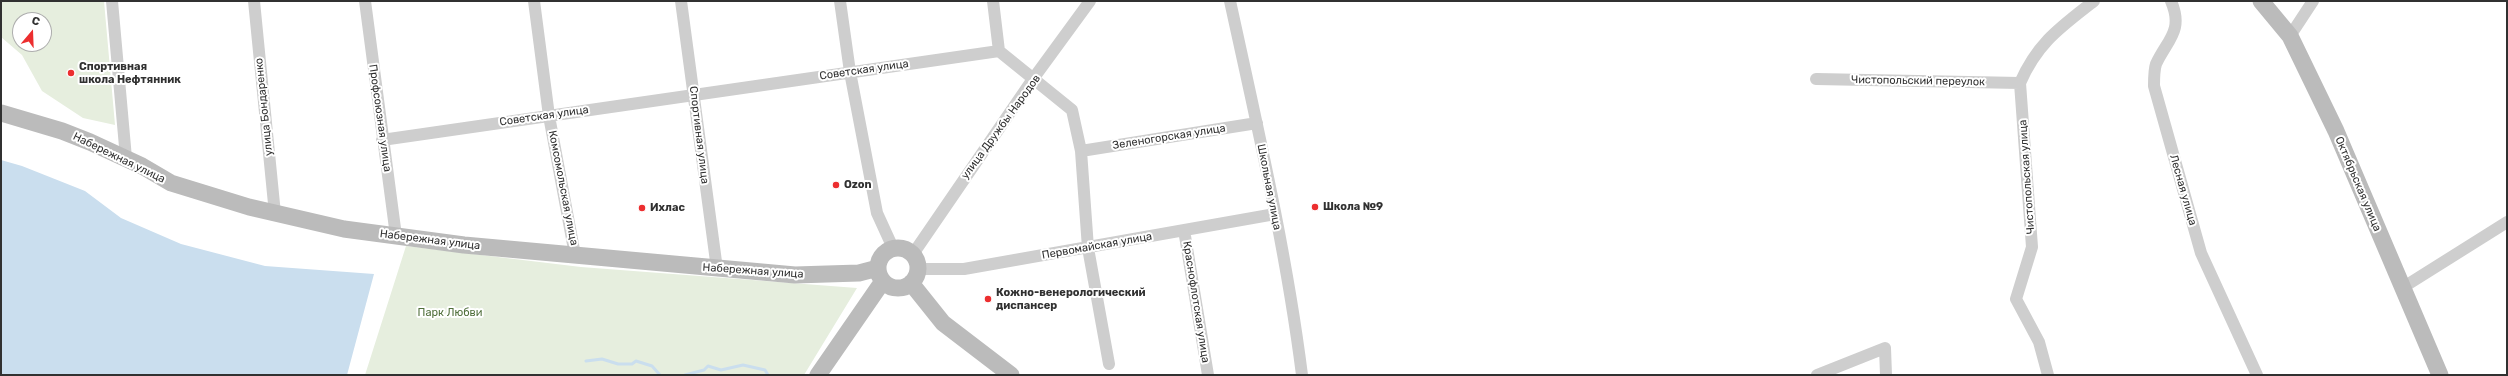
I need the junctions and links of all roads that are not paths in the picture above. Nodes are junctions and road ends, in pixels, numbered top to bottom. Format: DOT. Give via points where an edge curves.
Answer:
graph roads {
  1 [pos="112,1"];
  2 [pos="254,1"];
  3 [pos="364,1"];
  4 [pos="534,1"];
  5 [pos="681,1"];
  6 [pos="840,1"];
  7 [pos="993,1"];
  8 [pos="1090,1"];
  9 [pos="1230,1"];
  10 [pos="2094,1"];
  11 [pos="2171,1"];
  12 [pos="2261,1"];
  13 [pos="2313,1"];
  14 [pos="2290,36"];
  15 [pos="999,51"];
  16 [pos="850,72"];
  17 [pos="1033,79"];
  18 [pos="1816,79"];
  19 [pos="2020,83"];
  20 [pos="693,95"];
  21 [pos="1,113"];
  22 [pos="549,116"];
  23 [pos="1257,123"];
  24 [pos="382,140"];
  25 [pos="1081,150"];
  26 [pos="126,158"];
  27 [pos="275,214"];
  28 [pos="1275,214"];
  29 [pos="2507,222"];
  30 [pos="1184,230"];
  31 [pos="396,236"];
  32 [pos="893,248"];
  33 [pos="1088,248"];
  34 [pos="575,255"];
  35 [pos="717,269"];
  36 [pos="914,269"];
  37 [pos="881,274"];
  38 [pos="2402,288"];
  39 [pos="1109,364"];
  40 [pos="818,375"];
  41 [pos="1011,375"];
  42 [pos="1208,375"];
  43 [pos="1302,375"];
  44 [pos="1817,375"];
  45 [pos="1886,375"];
  46 [pos="2048,375"];
  47 [pos="2258,375"];
  48 [pos="2440,375"];
  1 -- 26 [label="street"];
  2 -- 27 [label="street, улица Бондаренко"];
  3 -- 24 [label="street, Профсоюзная улица"];
  4 -- 22 [label="street, Комсомольская улица"];
  5 -- 20 [label="street, Спортивная улица"];
  6 -- 16 [label="street"];
  7 -- 15 [label="street"];
  8 -- 17 [label="street, улица Дружбы Народов"];
  9 -- 23 [label="street, Школьная улица"];
  10 -- 19 [label="street, Чистопольская улица" via="2051,35 2030,61"];
  11 -- 47 [label="street, Лесная улица" via="2175,10 2175,24 2171,41 2156,65 2154,86 2201,253"];
  12 -- 14 [label="street, Октябрьская улица"];
  13 -- 14 [label="street"];
  14 -- 38 [label="street, Октябрьская улица" via="2336,131"];
  15 -- 16 [label="street, Советская улица"];
  15 -- 17 [label="street"];
  16 -- 20 [label="street, Советская улица"];
  16 -- 32 [label="street" via="877,213"];
  17 -- 25 [label="street" via="1072,110"];
  17 -- 36 [label="street, улица Дружбы Народов"];
  18 -- 19 [label="street, Чистопольский переулок"];
  19 -- 46 [label="street, Чистопольская улица" via="2032,247 2016,299 2039,342"];
  20 -- 22 [label="street, Советская улица"];
  20 -- 35 [label="street, Спортивная улица"];
  21 -- 26 [label="street, Набережная улица" via="62,131"];
  22 -- 24 [label="street, Советская улица"];
  22 -- 34 [label="street, Комсомольская улица"];
  23 -- 25 [label="street, Зеленогорская улица"];
  23 -- 28 [label="street, Школьная улица"];
  24 -- 31 [label="street, Профсоюзная улица"];
  25 -- 33 [label="street"];
  26 -- 27 [label="street, Набережная улица" via="171,183"];
  27 -- 31 [label="street, Набережная улица" via="344,229"];
  28 -- 30 [label="street, Первомайская улица"];
  28 -- 43 [label="street, Школьная улица" via="1295,318"];
  29 -- 38 [label="street"];
  30 -- 33 [label="street, Первомайская улица"];
  30 -- 42 [label="street, Краснофлотская улица"];
  31 -- 34 [label="street, Набережная улица"];
  32 -- 36 [label="street" via="906,249"];
  32 -- 37 [label="street" via="883,255"];
  33 -- 36 [label="street, Первомайская улица" via="964,269"];
  33 -- 39 [label="street"];
  34 -- 35 [label="street, Набережная улица"];
  35 -- 37 [label="street, Набережная улица" via="795,275"];
  36 -- 37 [label="street" via="903,287 893,287"];
  36 -- 41 [label="street" via="943,323"];
  37 -- 40 [label="street"];
  38 -- 48 [label="street, Октябрьская улица"];
  44 -- 45 [label="street" via="1885,348"];
}
